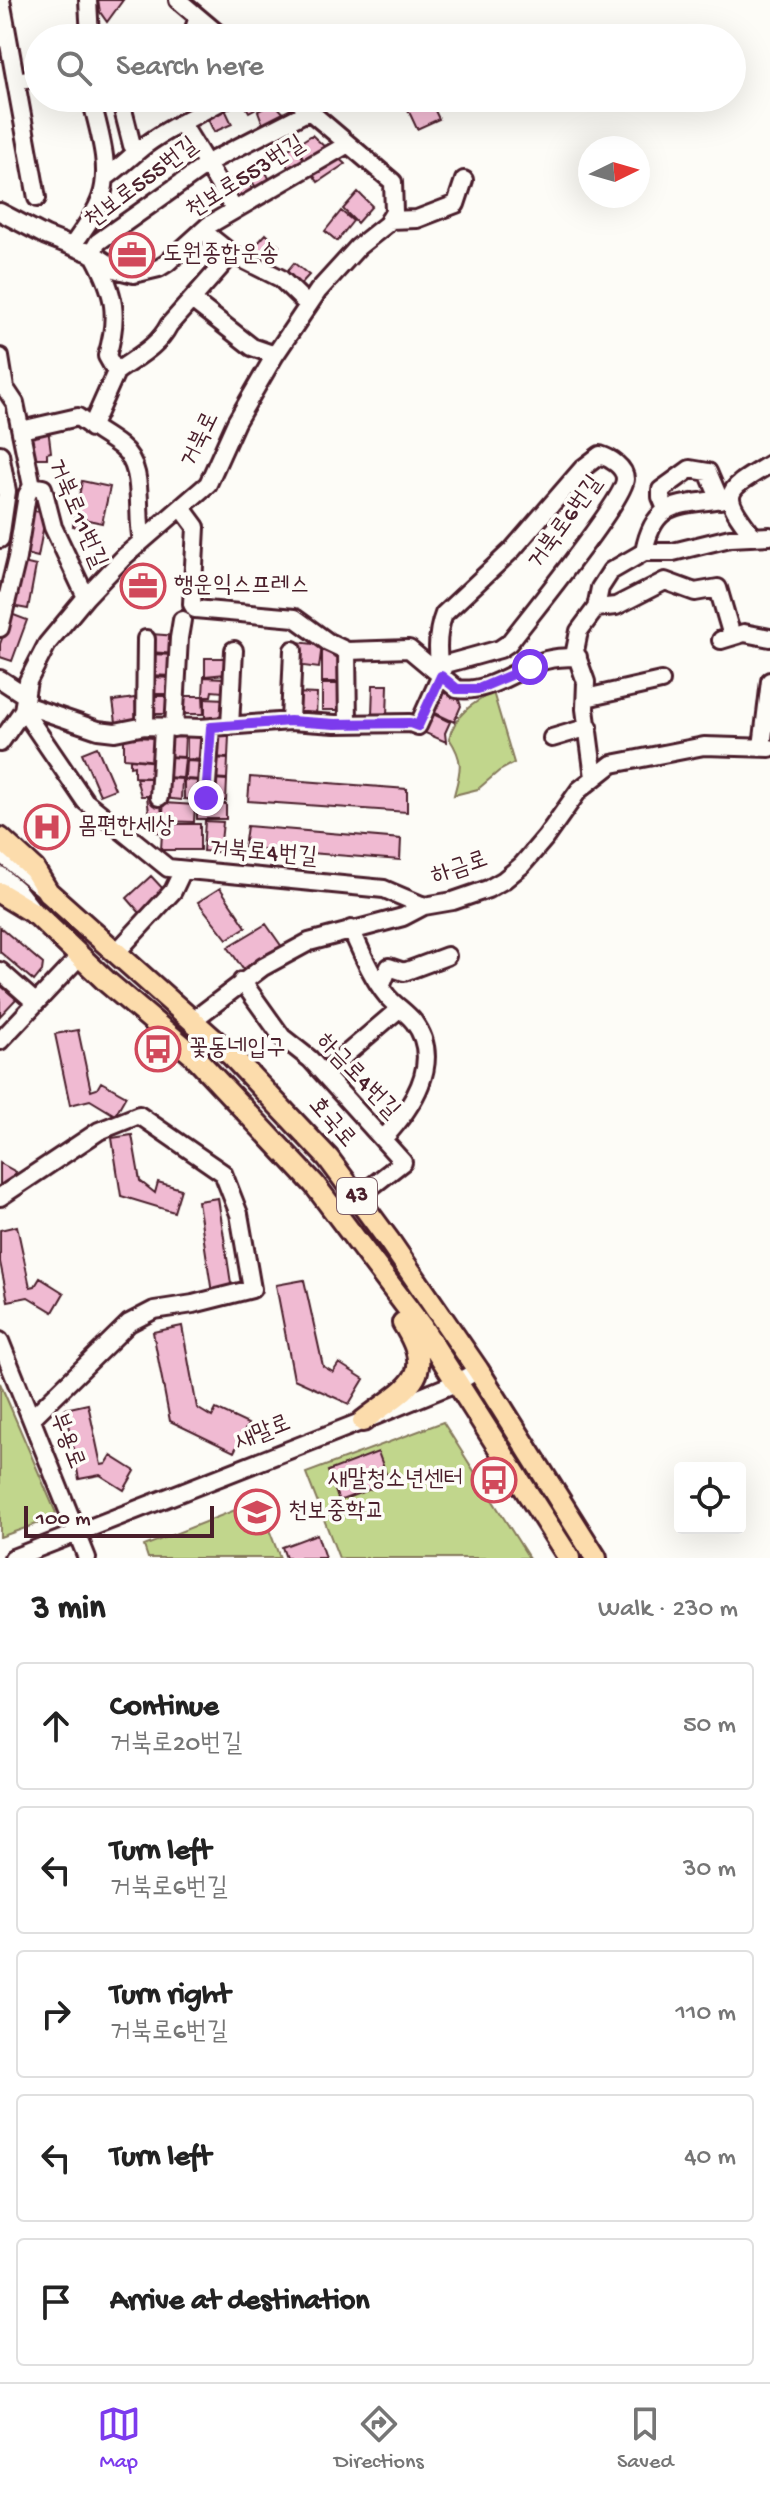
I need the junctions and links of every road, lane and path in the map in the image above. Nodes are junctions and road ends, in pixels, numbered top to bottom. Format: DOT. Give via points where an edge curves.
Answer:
graph roads {
  1 [pos="1,0"];
  2 [pos="88,0"];
  3 [pos="178,0"];
  4 [pos="198,17"];
  5 [pos="92,24"];
  6 [pos="196,24"];
  7 [pos="206,24"];
  8 [pos="24,80"];
  9 [pos="16,81"];
  10 [pos="94,112"];
  11 [pos="126,112"];
  12 [pos="203,112"];
  13 [pos="307,112"];
  14 [pos="310,112"];
  15 [pos="182,124"];
  16 [pos="348,144"];
  17 [pos="137,151"];
  18 [pos="206,166"];
  19 [pos="105,178"];
  20 [pos="464,180"];
  21 [pos="37,198"];
  22 [pos="234,209"];
  23 [pos="0,212"];
  24 [pos="389,220"];
  25 [pos="203,231"];
  26 [pos="72,246"];
  27 [pos="232,254"];
  28 [pos="93,255"];
  29 [pos="192,300"];
  30 [pos="308,305"];
  31 [pos="275,355"];
  32 [pos="0,357"];
  33 [pos="116,372"];
  34 [pos="91,428"];
  35 [pos="21,430"];
  36 [pos="0,454"];
  37 [pos="770,464"];
  38 [pos="32,486"];
  39 [pos="725,499"];
  40 [pos="182,508"];
  41 [pos="666,509"];
  42 [pos="762,536"];
  43 [pos="0,539"];
  44 [pos="142,541"];
  45 [pos="644,552"];
  46 [pos="86,597"];
  47 [pos="596,608"];
  48 [pos="182,620"];
  49 [pos="0,628"];
  50 [pos="770,638"];
  51 [pos="146,639"];
  52 [pos="234,650"];
  53 [pos="293,650"];
  54 [pos="347,651"];
  55 [pos="578,657"];
  56 [pos="444,670"];
  57 [pos="0,679"];
  58 [pos="661,681"];
  59 [pos="770,681"];
  60 [pos="586,698"];
  61 [pos="25,704"];
  62 [pos="290,721"];
  63 [pos="348,724"];
  64 [pos="230,726"];
  65 [pos="211,727"];
  66 [pos="589,727"];
  67 [pos="161,728"];
  68 [pos="552,738"];
  69 [pos="766,739"];
  70 [pos="0,743"];
  71 [pos="594,777"];
  72 [pos="159,797"];
  73 [pos="206,798"];
  74 [pos="0,838"];
  75 [pos="0,853"];
  76 [pos="183,870"];
  77 [pos="0,875"];
  78 [pos="48,892"];
  79 [pos="0,893"];
  80 [pos="424,906"];
  81 [pos="38,916"];
  82 [pos="351,929"];
  83 [pos="115,954"];
  84 [pos="80,956"];
  85 [pos="447,956"];
  86 [pos="0,971"];
  87 [pos="242,981"];
  88 [pos="381,987"];
  89 [pos="35,1002"];
  90 [pos="399,1009"];
  91 [pos="192,1021"];
  92 [pos="0,1041"];
  93 [pos="324,1073"];
  94 [pos="383,1139"];
  95 [pos="0,1197"];
  96 [pos="358,1197"];
  97 [pos="360,1246"];
  98 [pos="0,1341"];
  99 [pos="478,1370"];
  100 [pos="458,1382"];
  101 [pos="32,1418"];
  102 [pos="363,1421"];
  103 [pos="71,1536"];
  104 [pos="13,1558"];
  105 [pos="87,1558"];
  106 [pos="569,1558"];
  107 [pos="596,1558"];
  1 -- 9 [label="street"];
  2 -- 5 [label="street"];
  3 -- 4 [label="street"];
  4 -- 6 [label="street"];
  4 -- 7 [label="street"];
  8 -- 9 [label="street"];
  9 -- 21 [label="street"];
  10 -- 19 [label="street"];
  11 -- 17 [label="street"];
  12 -- 15 [label="street"];
  13 -- 18 [label="street, 천보로555번길"];
  14 -- 16 [label="street"];
  15 -- 17 [label="street"];
  15 -- 18 [label="street"];
  16 -- 22 [label="street, 천보로553번길"];
  16 -- 24 [label="street" via="393,182 394,212"];
  17 -- 19 [label="street"];
  18 -- 22 [label="street"];
  18 -- 28 [label="street, 천보로555번길" via="98,242"];
  19 -- 26 [label="street" via="101,198"];
  20 -- 24 [label="street" via="456,204 417,219"];
  22 -- 25 [label="street, 천보로553번길"];
  23 -- 26 [label="street, 천보로553번길"];
  24 -- 30 [label="street, 거북로" via="343,261"];
  25 -- 27 [label="street"];
  25 -- 28 [label="street, 천보로553번길" via="167,263 134,274"];
  26 -- 28 [label="street, 천보로553번길"];
  27 -- 29 [label="street"];
  27 -- 30 [label="street" via="280,278"];
  28 -- 33 [label="street" via="108,280 115,310 107,356"];
  29 -- 31 [label="street" via="252,347"];
  29 -- 33 [label="street" via="141,358"];
  30 -- 31 [label="street, 거북로"];
  31 -- 40 [label="street, 거북로" via="208,484"];
  32 -- 35 [label="street, 거북로11번길"];
  33 -- 34 [label="street"];
  34 -- 35 [label="street" via="78,417"];
  34 -- 44 [label="street" via="122,447 134,463"];
  35 -- 38 [label="street, 거북로11번길"];
  36 -- 43 [label="street" via="7,491"];
  37 -- 39 [label="street" via="735,485"];
  38 -- 46 [label="street, 거북로11번길" via="43,488 53,527"];
  38 -- 49 [label="street"];
  39 -- 41 [label="street"];
  39 -- 41 [label="street" via="708,472 690,469 661,490"];
  39 -- 42 [label="street"];
  40 -- 44 [label="street, 거북로"];
  40 -- 54 [label="street" via="196,527 195,609 295,618"];
  41 -- 45 [label="street" via="655,520"];
  42 -- 45 [label="street"];
  44 -- 46 [label="street, 거북로"];
  45 -- 47 [label="street" via="611,571"];
  46 -- 61 [label="street, 거북로" via="47,644 28,681"];
  47 -- 50 [label="street" via="616,606 665,581 695,592 718,588 727,638 744,633"];
  47 -- 55 [label="street" via="579,631"];
  48 -- 67 [label="street"];
  51 -- 67 [label="street"];
  52 -- 64 [label="street"];
  53 -- 62 [label="street"];
  54 -- 56 [label="street" via="409,649"];
  54 -- 63 [label="street"];
  55 -- 56 [label="street" via="546,660 478,689 457,689"];
  55 -- 60 [label="street"];
  56 -- 56 [label="street, 거북로6번길" via="437,652 444,614 512,550 583,468 600,455 611,458 626,481 610,511 509,643"];
  56 -- 63 [label="street" via="418,726"];
  57 -- 61 [label="street"];
  58 -- 60 [label="street"];
  59 -- 69 [label="street"];
  60 -- 66 [label="street"];
  61 -- 67 [label="street" via="98,730"];
  61 -- 70 [label="street, 거북로"];
  61 -- 76 [label="street, 거북로4번길" via="85,801 153,858"];
  62 -- 63 [label="street"];
  62 -- 64 [label="street"];
  64 -- 65 [label="street"];
  65 -- 67 [label="street"];
  65 -- 73 [label="street"];
  66 -- 68 [label="street"];
  66 -- 71 [label="street"];
  67 -- 72 [label="street"];
  69 -- 71 [label="street, 하금로" via="612,764"];
  71 -- 80 [label="street, 하금로" via="504,880 453,901"];
  74 -- 78 [label="main road, 호국로 / 43" via="34,869"];
  75 -- 78 [label="street, 호국로"];
  76 -- 80 [label="street, 거북로4번길" via="384,889"];
  76 -- 83 [label="street" via="173,891"];
  77 -- 81 [label="street"];
  78 -- 83 [label="main road, 호국로 / 43"];
  79 -- 81 [label="main road, 43"];
  80 -- 82 [label="street, 하금로" via="403,917"];
  81 -- 84 [label="main road, 43"];
  82 -- 87 [label="street, 하금로" via="309,942"];
  82 -- 88 [label="street"];
  83 -- 91 [label="main road, 호국로 / 43"];
  84 -- 89 [label="street"];
  84 -- 97 [label="main road, 43" via="192,1054 314,1184"];
  85 -- 88 [label="street" via="404,972 389,967"];
  86 -- 89 [label="street"];
  87 -- 91 [label="street, 하금로"];
  87 -- 93 [label="street, 하금로4번길" via="282,1037"];
  88 -- 90 [label="street"];
  89 -- 92 [label="street"];
  90 -- 93 [label="street"];
  90 -- 94 [label="street" via="422,1038 426,1059 421,1085 402,1119"];
  91 -- 96 [label="main road, 호국로 / 43" via="281,1106"];
  93 -- 94 [label="street, 하금로4번길"];
  94 -- 96 [label="street, 하금로4번길" via="403,1162"];
  95 -- 101 [label="street" via="99,1131 139,1115 223,1173 239,1214 252,1289 154,1310 129,1323"];
  96 -- 99 [label="main road, 호국로 / 43"];
  97 -- 100 [label="main road, 43"];
  97 -- 102 [label="main road" via="420,1360 414,1378"];
  98 -- 101 [label="street, 부용로"];
  99 -- 100 [label="street, 새말로"];
  99 -- 107 [label="main road, 호국로 / 43"];
  100 -- 102 [label="street, 새말로"];
  100 -- 106 [label="main road, 43"];
  101 -- 103 [label="street, 부용로"];
  102 -- 103 [label="street, 새말로"];
  103 -- 104 [label="street, 새말로"];
  103 -- 105 [label="street, 부용로"];
}
